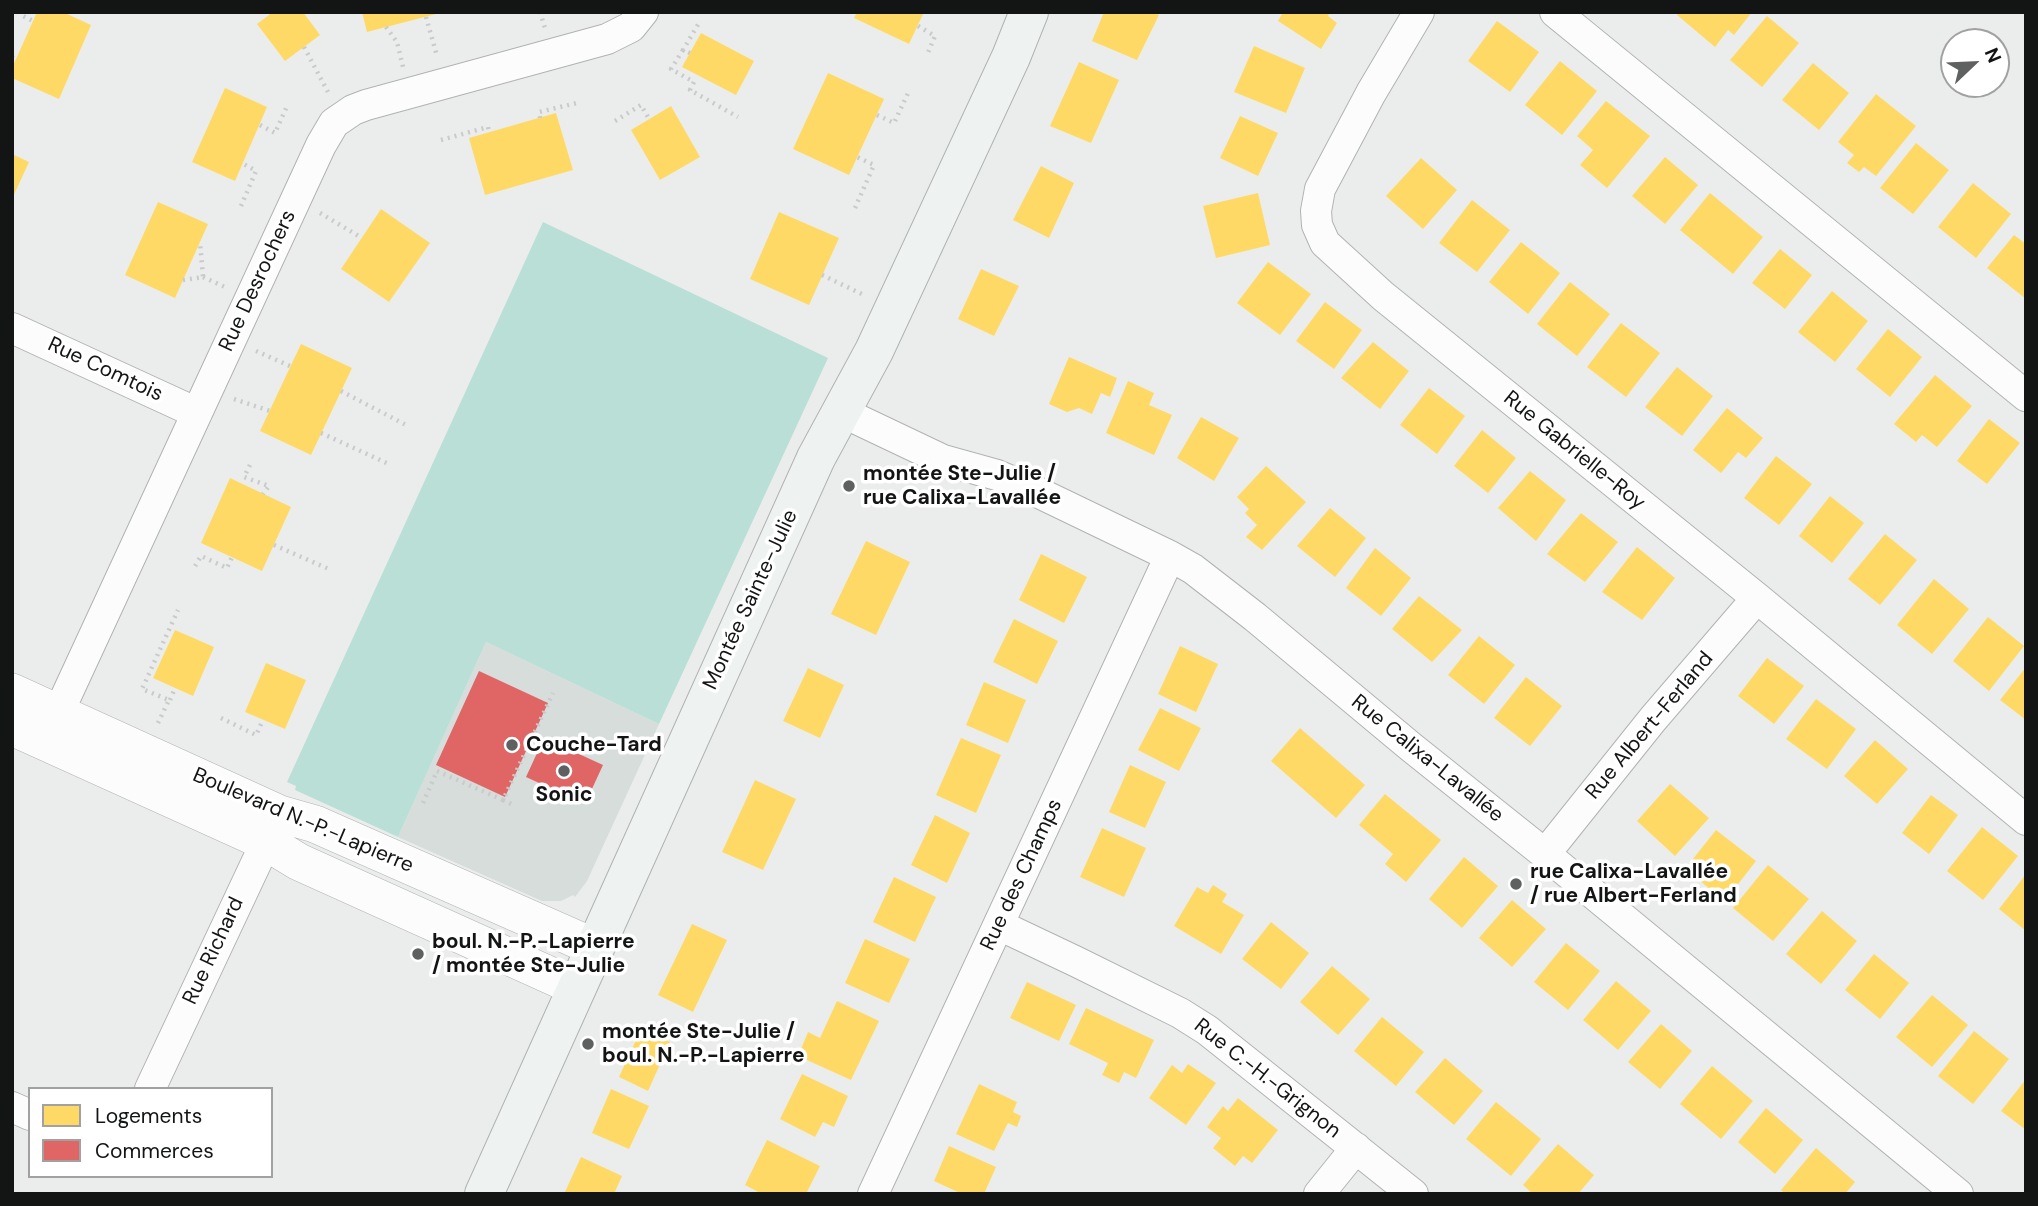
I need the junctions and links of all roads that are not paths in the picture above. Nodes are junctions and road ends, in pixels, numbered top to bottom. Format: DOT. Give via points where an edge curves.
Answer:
graph roads {
  1 [pos="643,12"];
  2 [pos="1029,12"];
  3 [pos="1419,12"];
  4 [pos="1555,12"];
  5 [pos="12,328"];
  6 [pos="2026,396"];
  7 [pos="842,412"];
  8 [pos="197,414"];
  9 [pos="1170,556"];
  10 [pos="1757,598"];
  11 [pos="12,692"];
  12 [pos="12,727"];
  13 [pos="52,728"];
  14 [pos="2026,820"];
  15 [pos="273,828"];
  16 [pos="1545,854"];
  17 [pos="999,925"];
  18 [pos="594,947"];
  19 [pos="576,986"];
  20 [pos="151,1087"];
  21 [pos="12,1107"];
  22 [pos="28,1114"];
  23 [pos="1356,1148"];
  24 [pos="1946,1190"];
  25 [pos="484,1194"];
  26 [pos="873,1194"];
  27 [pos="1319,1194"];
  28 [pos="1413,1194"];
  1 -- 8 [label="street, Rue Desrochers" via="631,27 607,39 366,105 334,123"];
  2 -- 7 [label="main road, Montée Sainte-Julie"];
  3 -- 10 [label="street, Rue Gabrielle-Roy" via="1320,189 1315,211 1320,233 1330,249 1383,296"];
  4 -- 6 [label="street"];
  5 -- 8 [label="street, Rue Comtois"];
  7 -- 9 [label="street, Rue Calixa-Lavallée" via="943,460 1014,482"];
  7 -- 18 [label="main road, Montée Sainte-Julie" via="816,458"];
  8 -- 13 [label="street, Rue Desrochers"];
  9 -- 16 [label="street, Rue Calixa-Lavallée" via="1255,617"];
  9 -- 17 [label="street, Rue des Champs"];
  10 -- 14 [label="street, Rue Gabrielle-Roy"];
  10 -- 16 [label="street, Rue Albert-Ferland"];
  11 -- 13 [label="street, Boulevard N.-P.-Lapierre"];
  12 -- 13 [label="street, Boulevard N.-P.-Lapierre"];
  13 -- 15 [label="street, Boulevard N.-P.-Lapierre"];
  15 -- 18 [label="street, Boulevard N.-P.-Lapierre" via="315,824"];
  15 -- 19 [label="street, Boulevard N.-P.-Lapierre" via="299,862"];
  15 -- 20 [label="street, Rue Richard"];
  16 -- 24 [label="street, Rue Calixa-Lavallée"];
  17 -- 23 [label="street, Rue C.-H.-Grignon" via="1201,1026"];
  17 -- 26 [label="street, Rue des Champs"];
  18 -- 19 [label="main road, Montée Sainte-Julie"];
  19 -- 25 [label="main road, Montée Sainte-Julie"];
  21 -- 22 [label="street"];
  23 -- 27 [label="street"];
  23 -- 28 [label="street, Rue C.-H.-Grignon"];
}
